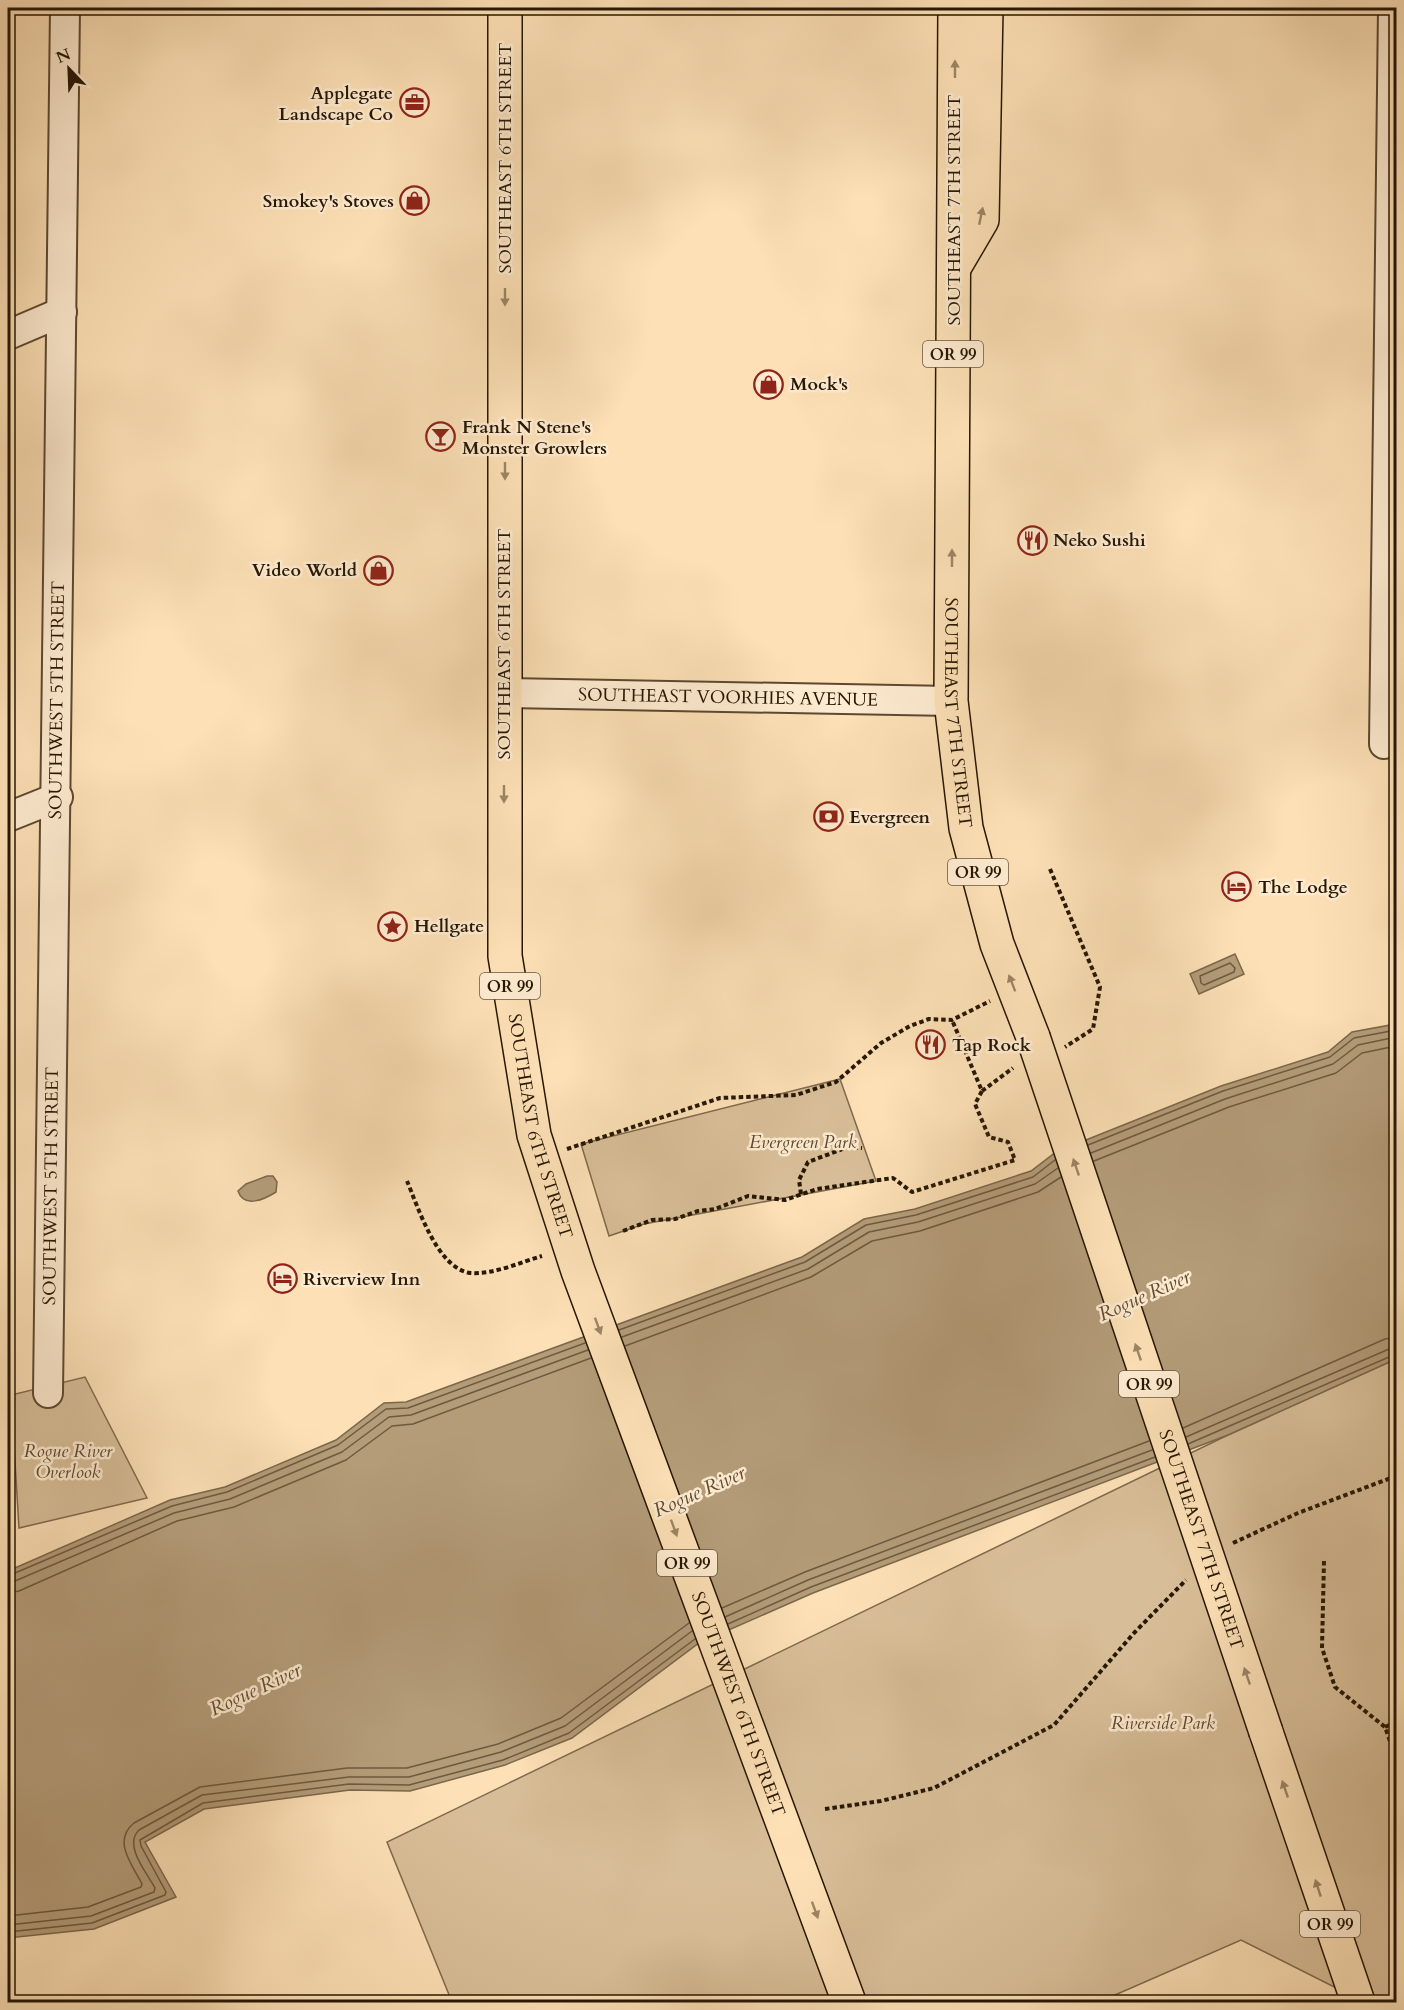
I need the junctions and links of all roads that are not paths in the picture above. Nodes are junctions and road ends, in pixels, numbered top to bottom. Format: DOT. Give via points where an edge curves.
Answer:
graph roads {
  1 [pos="65,8"];
  2 [pos="505,8"];
  3 [pos="956,8"];
  4 [pos="986,8"];
  5 [pos="1394,8"];
  6 [pos="954,267"];
  7 [pos="62,312"];
  8 [pos="8,335"];
  9 [pos="504,693"];
  10 [pos="951,701"];
  11 [pos="1390,741"];
  12 [pos="57,797"];
  13 [pos="8,817"];
  14 [pos="578,1271"];
  15 [pos="48,1393"];
  16 [pos="849,2002"];
  17 [pos="1359,2002"];
  1 -- 7 [label="street, SOUTHWEST 5TH STREET"];
  2 -- 9 [label="highway, SOUTHEAST 6TH STREET / OR 99, one-way"];
  6 -- 3 [label="highway, SOUTHEAST 7TH STREET / OR 99, one-way"];
  6 -- 4 [label="highway, one-way" via="982,220"];
  5 -- 11 [label="street"];
  10 -- 6 [label="highway, SOUTHEAST 7TH STREET / OR 99, one-way"];
  7 -- 8 [label="street"];
  7 -- 12 [label="street, SOUTHWEST 5TH STREET"];
  9 -- 10 [label="street, SOUTHEAST VOORHIES AVENUE"];
  9 -- 14 [label="highway, SOUTHEAST 6TH STREET / OR 99, one-way" via="505,956 534,1135"];
  17 -- 10 [label="highway, SOUTHEAST 7TH STREET / OR 99, one-way, bridge" via="1266,1732 1048,1043 1016,992 998,945 966,828"];
  12 -- 13 [label="street"];
  12 -- 15 [label="street, SOUTHWEST 5TH STREET"];
  14 -- 16 [label="highway, SOUTHWEST 6TH STREET / OR 99, one-way"];
}
